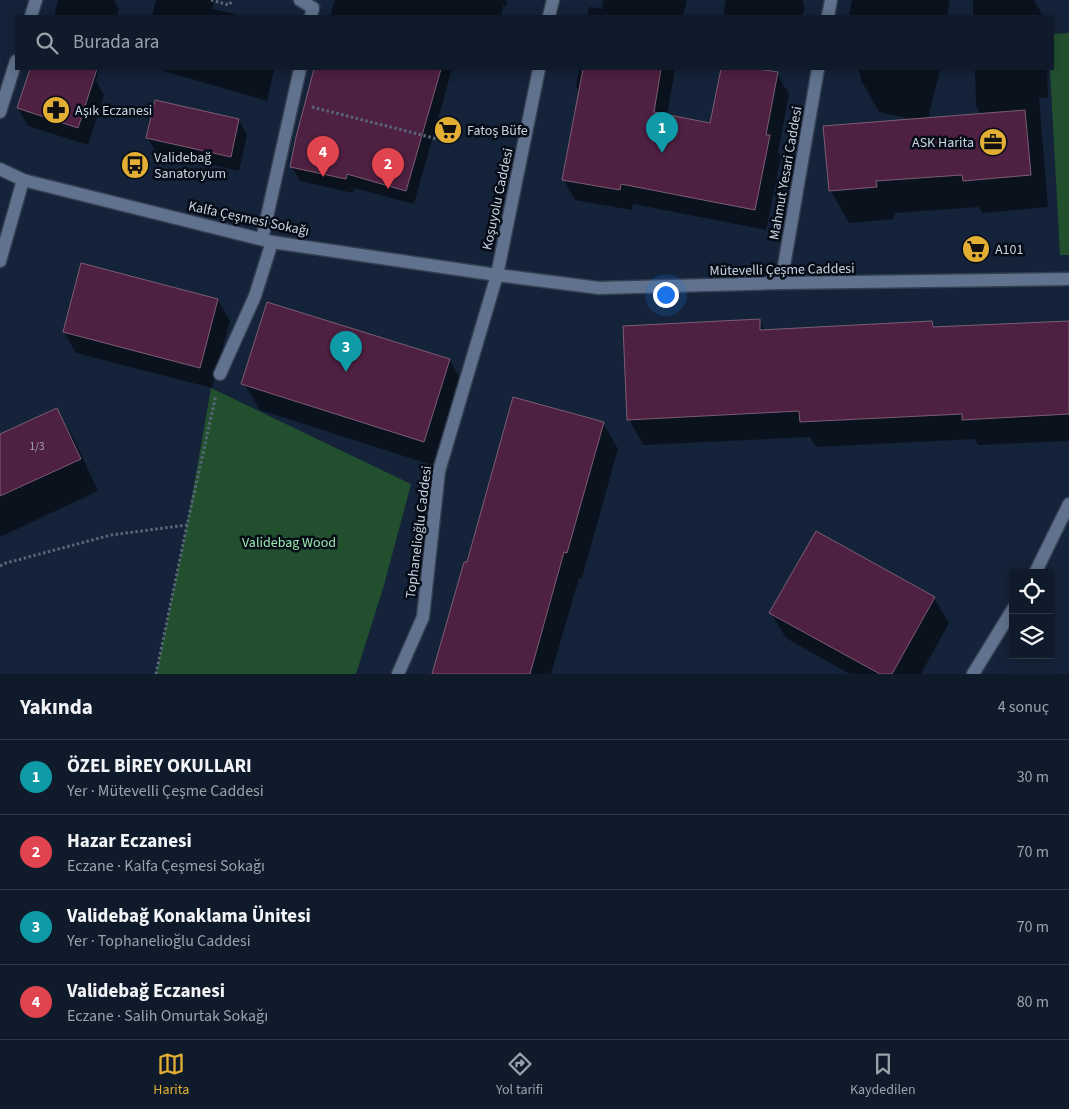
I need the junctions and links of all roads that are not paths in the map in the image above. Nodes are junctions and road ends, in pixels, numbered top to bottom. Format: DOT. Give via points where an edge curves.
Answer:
graph roads {
  1 [pos="36,0"];
  2 [pos="300,0"];
  3 [pos="553,0"];
  4 [pos="831,0"];
  5 [pos="31,15"];
  6 [pos="311,15"];
  7 [pos="550,15"];
  8 [pos="828,15"];
  9 [pos="15,64"];
  10 [pos="300,70"];
  11 [pos="539,70"];
  12 [pos="818,70"];
  13 [pos="0,112"];
  14 [pos="0,169"];
  15 [pos="23,180"];
  16 [pos="267,240"];
  17 [pos="0,261"];
  18 [pos="497,276"];
  19 [pos="1069,279"];
  20 [pos="781,283"];
  21 [pos="220,374"];
  22 [pos="1069,504"];
  23 [pos="1037,569"];
  24 [pos="1010,614"];
  25 [pos="398,674"];
  26 [pos="973,674"];
  1 -- 5 [label="street"];
  2 -- 6 [label="street" via="313,8"];
  3 -- 7 [label="street"];
  4 -- 8 [label="street"];
  9 -- 13 [label="street"];
  10 -- 16 [label="street"];
  11 -- 18 [label="street, Koşuyolu Caddesi"];
  12 -- 20 [label="street, Mahmut Yesari Caddesi"];
  14 -- 15 [label="street, Kalfa Çeşmesi Sokağı"];
  15 -- 16 [label="street, Kalfa Çeşmesi Sokağı"];
  15 -- 17 [label="street"];
  16 -- 18 [label="street, Kalfa Çeşmesi Sokağı"];
  16 -- 21 [label="street" via="255,296"];
  18 -- 20 [label="street, Mütevelli Çeşme Caddesi" via="599,288"];
  18 -- 25 [label="street, Tophanelioğlu Caddesi" via="438,471 423,617"];
  19 -- 20 [label="street, Mütevelli Çeşme Caddesi"];
  22 -- 23 [label="street"];
  24 -- 26 [label="street"];
}
